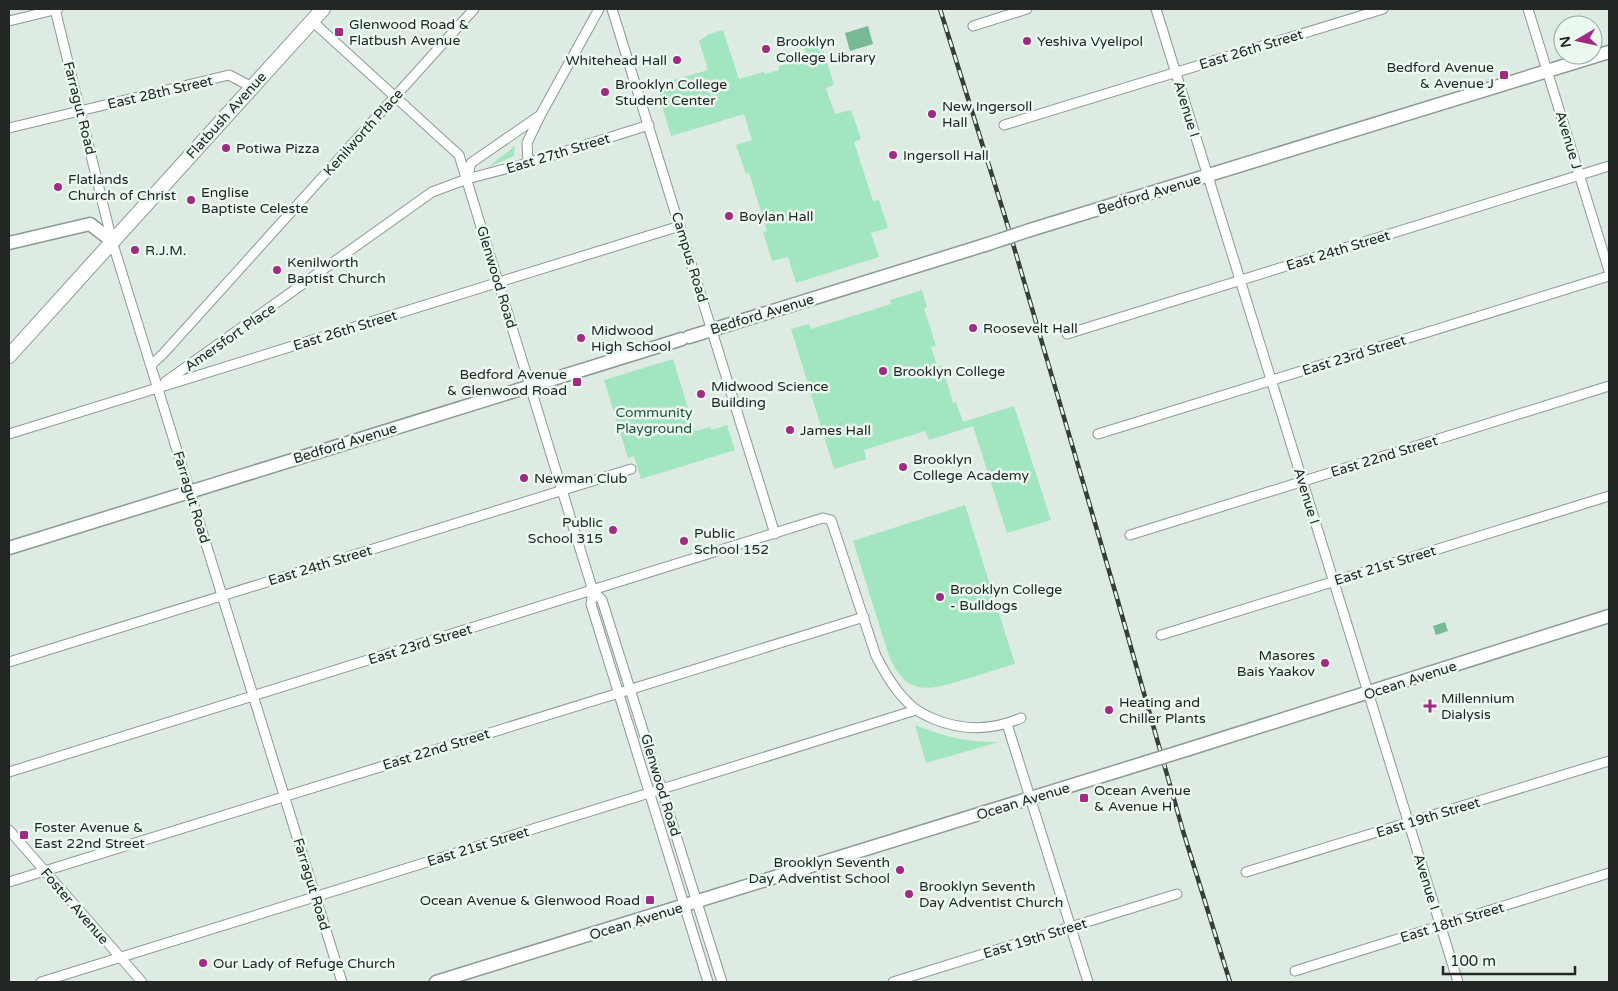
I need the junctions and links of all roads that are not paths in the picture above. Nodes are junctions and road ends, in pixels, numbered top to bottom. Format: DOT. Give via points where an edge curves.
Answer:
graph roads {
  1 [pos="56,9"];
  2 [pos="323,9"];
  3 [pos="474,9"];
  4 [pos="599,9"];
  5 [pos="612,9"];
  6 [pos="1027,9"];
  7 [pos="1156,9"];
  8 [pos="1382,9"];
  9 [pos="1528,9"];
  10 [pos="9,21"];
  11 [pos="312,21"];
  12 [pos="972,26"];
  13 [pos="1609,52"];
  14 [pos="1548,71"];
  15 [pos="1176,72"];
  16 [pos="252,87"];
  17 [pos="396,96"];
  18 [pos="80,111"];
  19 [pos="541,114"];
  20 [pos="649,125"];
  21 [pos="1004,125"];
  22 [pos="9,128"];
  23 [pos="528,163"];
  24 [pos="1609,166"];
  25 [pos="1208,176"];
  26 [pos="1580,176"];
  27 [pos="467,179"];
  28 [pos="680,226"];
  29 [pos="112,241"];
  30 [pos="9,243"];
  31 [pos="1609,271"];
  32 [pos="1609,276"];
  33 [pos="1241,280"];
  34 [pos="499,282"];
  35 [pos="712,330"];
  36 [pos="1067,334"];
  37 [pos="9,355"];
  38 [pos="151,365"];
  39 [pos="1272,381"];
  40 [pos="530,386"];
  41 [pos="1609,386"];
  42 [pos="158,388"];
  43 [pos="9,434"];
  44 [pos="1098,434"];
  45 [pos="631,469"];
  46 [pos="1303,481"];
  47 [pos="562,490"];
  48 [pos="190,491"];
  49 [pos="1609,496"];
  50 [pos="775,534"];
  51 [pos="1130,535"];
  52 [pos="9,548"];
  53 [pos="1334,581"];
  54 [pos="593,591"];
  55 [pos="222,596"];
  56 [pos="1609,616"];
  57 [pos="864,617"];
  58 [pos="1161,635"];
  59 [pos="9,662"];
  60 [pos="631,689"];
  61 [pos="619,693"];
  62 [pos="1368,693"];
  63 [pos="253,696"];
  64 [pos="916,710"];
  65 [pos="1021,718"];
  66 [pos="1008,724"];
  67 [pos="1609,761"];
  68 [pos="9,772"];
  69 [pos="662,789"];
  70 [pos="650,792"];
  71 [pos="284,796"];
  72 [pos="1031,798"];
  73 [pos="1409,823"];
  74 [pos="9,830"];
  75 [pos="45,871"];
  76 [pos="1246,872"];
  77 [pos="1609,873"];
  78 [pos="9,882"];
  79 [pos="1177,894"];
  80 [pos="316,896"];
  81 [pos="698,902"];
  82 [pos="685,906"];
  83 [pos="1440,925"];
  84 [pos="1070,927"];
  85 [pos="120,957"];
  86 [pos="1295,971"];
  87 [pos="40,982"];
  88 [pos="142,982"];
  89 [pos="342,982"];
  90 [pos="436,982"];
  91 [pos="708,982"];
  92 [pos="722,982"];
  93 [pos="893,982"];
  94 [pos="1088,982"];
  95 [pos="1458,982"];
  1 -- 10 [label="street"];
  1 -- 18 [label="street, Farragut Road"];
  2 -- 11 [label="main road, Flatbush Avenue"];
  3 -- 17 [label="street, Kenilworth Place"];
  4 -- 19 [label="street"];
  5 -- 20 [label="street, Campus Road"];
  6 -- 12 [label="street"];
  7 -- 15 [label="street, Avenue I"];
  8 -- 15 [label="street, East 26th Street"];
  9 -- 14 [label="street, Avenue J"];
  11 -- 16 [label="main road, Flatbush Avenue"];
  11 -- 17 [label="street, Glenwood Road"];
  13 -- 14 [label="main road, Bedford Avenue"];
  14 -- 25 [label="main road, Bedford Avenue"];
  14 -- 26 [label="street, Avenue J"];
  15 -- 21 [label="street, East 26th Street"];
  15 -- 25 [label="street, Avenue I"];
  16 -- 18 [label="street, East 28th Street" via="229,75"];
  16 -- 29 [label="main road, Flatbush Avenue"];
  17 -- 27 [label="street, Glenwood Road" via="459,155"];
  17 -- 38 [label="street, Kenilworth Place"];
  18 -- 22 [label="street, East 28th Street"];
  18 -- 29 [label="street, Farragut Road"];
  19 -- 23 [label="street" via="528,143"];
  19 -- 27 [label="street" via="471,163"];
  20 -- 23 [label="street, East 27th Street"];
  20 -- 28 [label="street, Campus Road"];
  23 -- 27 [label="street, East 27th Street"];
  24 -- 26 [label="street, East 24th Street"];
  25 -- 33 [label="street, Avenue I"];
  25 -- 35 [label="main road, Bedford Avenue, bridge"];
  26 -- 31 [label="street, Avenue J"];
  26 -- 33 [label="street, East 24th Street"];
  27 -- 34 [label="street, Glenwood Road"];
  27 -- 42 [label="street, Amersfort Place" via="432,192"];
  28 -- 34 [label="street, East 26th Street"];
  28 -- 35 [label="street, Campus Road"];
  29 -- 30 [label="main road" via="90,224"];
  29 -- 37 [label="main road, Flatbush Avenue"];
  29 -- 38 [label="street, Farragut Road"];
  32 -- 39 [label="street, East 23rd Street"];
  33 -- 36 [label="street, East 24th Street"];
  33 -- 39 [label="street, Avenue I"];
  34 -- 40 [label="street, Glenwood Road"];
  34 -- 42 [label="street, East 26th Street"];
  35 -- 40 [label="main road, Bedford Avenue"];
  35 -- 50 [label="street, Campus Road"];
  38 -- 42 [label="street, Farragut Road"];
  39 -- 44 [label="street, East 23rd Street"];
  39 -- 46 [label="street, Avenue I"];
  40 -- 47 [label="street, Glenwood Road"];
  40 -- 48 [label="main road, Bedford Avenue"];
  41 -- 46 [label="street, East 22nd Street"];
  42 -- 43 [label="street, East 26th Street"];
  42 -- 48 [label="street, Farragut Road"];
  45 -- 47 [label="street, East 24th Street"];
  46 -- 51 [label="street, East 22nd Street"];
  46 -- 53 [label="street, Avenue I"];
  47 -- 54 [label="street, Glenwood Road"];
  47 -- 55 [label="street, East 24th Street"];
  48 -- 52 [label="main road, Bedford Avenue"];
  48 -- 55 [label="street, Farragut Road"];
  49 -- 53 [label="street, East 21st Street"];
  50 -- 54 [label="street, East 23rd Street"];
  50 -- 57 [label="street, East 23rd Street" via="824,518 831,520"];
  53 -- 58 [label="street, East 21st Street"];
  53 -- 62 [label="street, Avenue I"];
  54 -- 60 [label="street, Glenwood Road" via="602,600"];
  54 -- 61 [label="street, Glenwood Road" via="591,604"];
  54 -- 63 [label="street, East 23rd Street"];
  55 -- 59 [label="street, East 24th Street"];
  55 -- 63 [label="street, Farragut Road"];
  56 -- 62 [label="main road, Ocean Avenue"];
  57 -- 60 [label="street, East 22nd Street"];
  57 -- 64 [label="street" via="883,671"];
  60 -- 61 [label="street, East 22nd Street"];
  60 -- 69 [label="street, Glenwood Road"];
  61 -- 70 [label="street, Glenwood Road"];
  61 -- 71 [label="street, East 22nd Street"];
  62 -- 72 [label="main road, Ocean Avenue, bridge"];
  62 -- 73 [label="street, Avenue I"];
  63 -- 68 [label="street, East 23rd Street"];
  63 -- 71 [label="street, Farragut Road"];
  64 -- 66 [label="street" via="960,727"];
  64 -- 69 [label="street, East 21st Street"];
  65 -- 66 [label="street"];
  66 -- 72 [label="street"];
  67 -- 73 [label="street, East 19th Street"];
  69 -- 70 [label="street, East 21st Street"];
  69 -- 81 [label="street, Glenwood Road"];
  70 -- 80 [label="street, East 21st Street"];
  70 -- 82 [label="street, Glenwood Road"];
  71 -- 75 [label="street, East 22nd Street"];
  71 -- 80 [label="street, Farragut Road"];
  72 -- 81 [label="main road, Ocean Avenue"];
  72 -- 84 [label="street"];
  73 -- 76 [label="street, East 19th Street"];
  73 -- 83 [label="street, Avenue I"];
  74 -- 75 [label="street, Foster Avenue"];
  75 -- 78 [label="street, East 22nd Street"];
  75 -- 85 [label="street, Foster Avenue"];
  77 -- 83 [label="street, East 18th Street"];
  79 -- 84 [label="street, East 19th Street"];
  80 -- 85 [label="street, East 21st Street"];
  80 -- 89 [label="street, Farragut Road"];
  81 -- 82 [label="main road, Ocean Avenue"];
  81 -- 92 [label="street, Glenwood Road"];
  82 -- 90 [label="main road, Ocean Avenue"];
  82 -- 91 [label="street, Glenwood Road"];
  83 -- 86 [label="street, East 18th Street"];
  83 -- 95 [label="street, Avenue I"];
  84 -- 93 [label="street, East 19th Street"];
  84 -- 94 [label="street"];
  85 -- 87 [label="street, East 21st Street"];
  85 -- 88 [label="street, Foster Avenue"];
}
